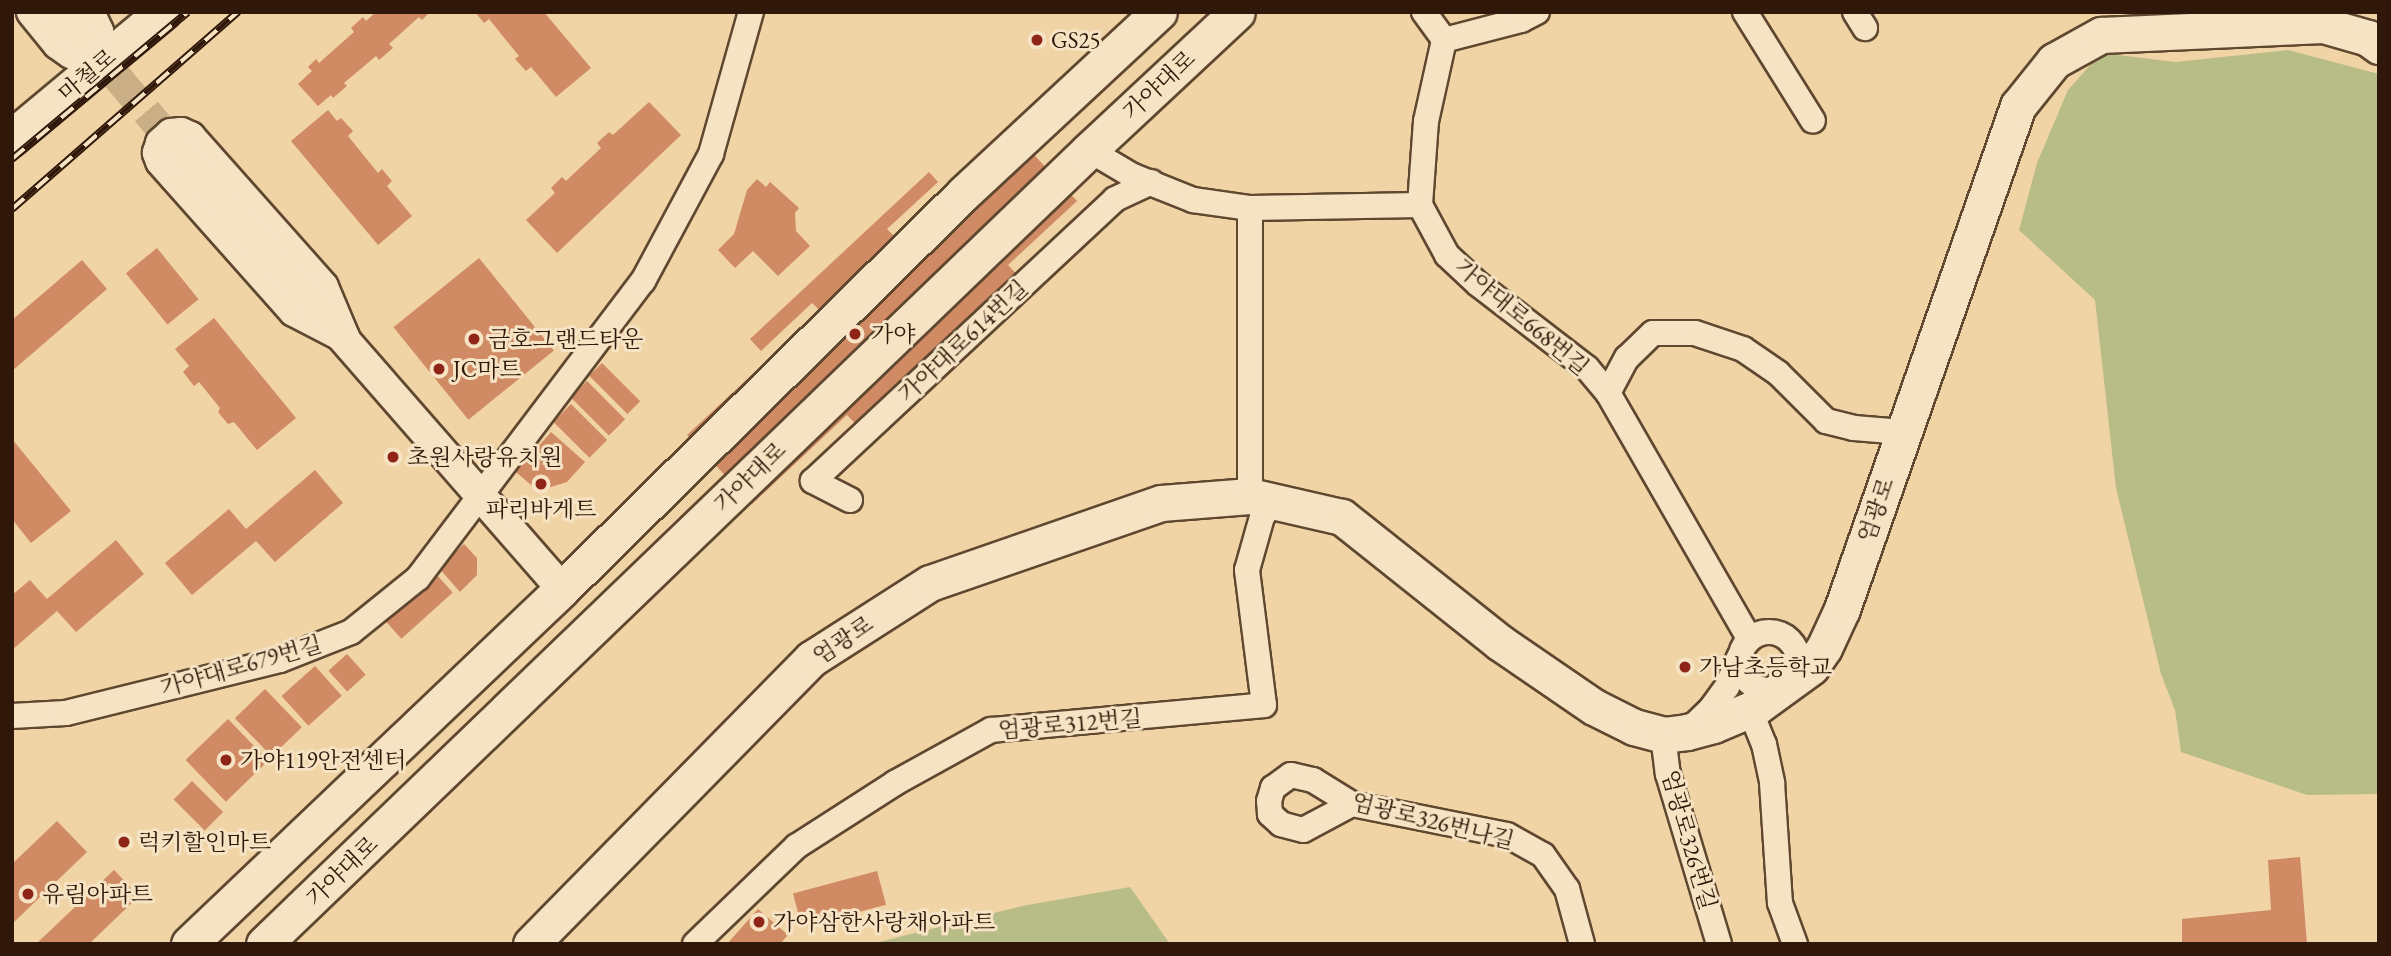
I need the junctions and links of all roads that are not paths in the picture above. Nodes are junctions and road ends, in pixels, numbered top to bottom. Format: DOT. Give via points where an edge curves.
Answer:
graph roads {
  1 [pos="32,12"];
  2 [pos="162,12"];
  3 [pos="751,12"];
  4 [pos="1159,12"];
  5 [pos="1237,12"];
  6 [pos="1424,12"];
  7 [pos="1537,12"];
  8 [pos="1745,12"];
  9 [pos="85,31"];
  10 [pos="1444,40"];
  11 [pos="2379,46"];
  12 [pos="1813,121"];
  13 [pos="12,137"];
  14 [pos="1089,150"];
  15 [pos="185,157"];
  16 [pos="1151,182"];
  17 [pos="1420,205"];
  18 [pos="1250,208"];
  19 [pos="344,337"];
  20 [pos="1608,393"];
  21 [pos="1903,432"];
  22 [pos="481,498"];
  23 [pos="1261,499"];
  24 [pos="850,500"];
  25 [pos="562,589"];
  26 [pos="1836,621"];
  27 [pos="1792,642"];
  28 [pos="1744,648"];
  29 [pos="1787,685"];
  30 [pos="1750,710"];
  31 [pos="12,716"];
  32 [pos="1675,733"];
  33 [pos="1352,804"];
  34 [pos="189,944"];
  35 [pos="264,944"];
  36 [pos="531,944"];
  37 [pos="695,944"];
  38 [pos="1582,944"];
  39 [pos="1718,944"];
  40 [pos="1795,944"];
  1 -- 9 [label="street" via="58,44 71,52 86,51"];
  2 -- 9 [label="main road, 마철로"];
  3 -- 22 [label="street, 가야대로679번길" via="711,154 643,282"];
  4 -- 25 [label="main road" via="964,193"];
  5 -- 14 [label="main road, 가야대로"];
  6 -- 10 [label="street"];
  7 -- 10 [label="street"];
  8 -- 12 [label="street"];
  9 -- 13 [label="main road, 마철로"];
  10 -- 17 [label="street" via="1426,121"];
  11 -- 21 [label="main road, 엄광로" via="2368,38 2323,25 2101,35 2054,61 2018,106"];
  14 -- 16 [label="street"];
  14 -- 35 [label="main road, 가야대로"];
  15 -- 19 [label="street"];
  16 -- 18 [label="street" via="1193,200"];
  16 -- 24 [label="street, 가야대로614번길" via="1115,199 813,481"];
  17 -- 18 [label="street"];
  17 -- 20 [label="street, 가야대로668번길" via="1447,255 1587,368"];
  18 -- 23 [label="street"];
  19 -- 19 [label="street" via="323,288 190,137 171,134 160,143 161,161 294,311"];
  19 -- 22 [label="street"];
  20 -- 21 [label="street" via="1627,358 1653,333 1695,333 1743,349 1778,373 1826,421"];
  20 -- 28 [label="street, 가야대로668번길"];
  21 -- 26 [label="main road, 엄광로"];
  22 -- 25 [label="street"];
  22 -- 31 [label="street, 가야대로679번길" via="418,578 351,632 280,660 80,710"];
  23 -- 32 [label="main road, 엄광로" via="1342,517 1499,642 1594,707 1634,727"];
  23 -- 36 [label="main road, 엄광로" via="1161,503 930,583 811,659"];
  23 -- 37 [label="street, 엄광로312번길" via="1262,517 1247,570 1264,705 991,730 895,783 797,846"];
  25 -- 34 [label="main road"];
  26 -- 27 [label="street" via="1811,639"];
  26 -- 29 [label="main road, 엄광로" via="1811,667"];
  27 -- 28 [label="street" via="1771,631"];
  27 -- 29 [label="street" via="1799,656 1797,672"];
  28 -- 29 [label="street, 가야대로668번길" via="1741,674 1754,687 1771,691"];
  28 -- 32 [label="street" via="1727,687 1710,710"];
  29 -- 30 [label="main road, 엄광로"];
  30 -- 32 [label="main road, 엄광로"];
  30 -- 40 [label="street" via="1764,744 1772,783 1780,903"];
  32 -- 39 [label="street, 엄광로326번길" via="1668,774"];
  33 -- 33 [label="street, 엄광로326번나길" via="1313,780 1291,775 1273,788 1269,801 1270,814 1281,824 1303,830"];
  33 -- 38 [label="street, 엄광로326번나길" via="1507,835 1543,855 1567,889"];
}
